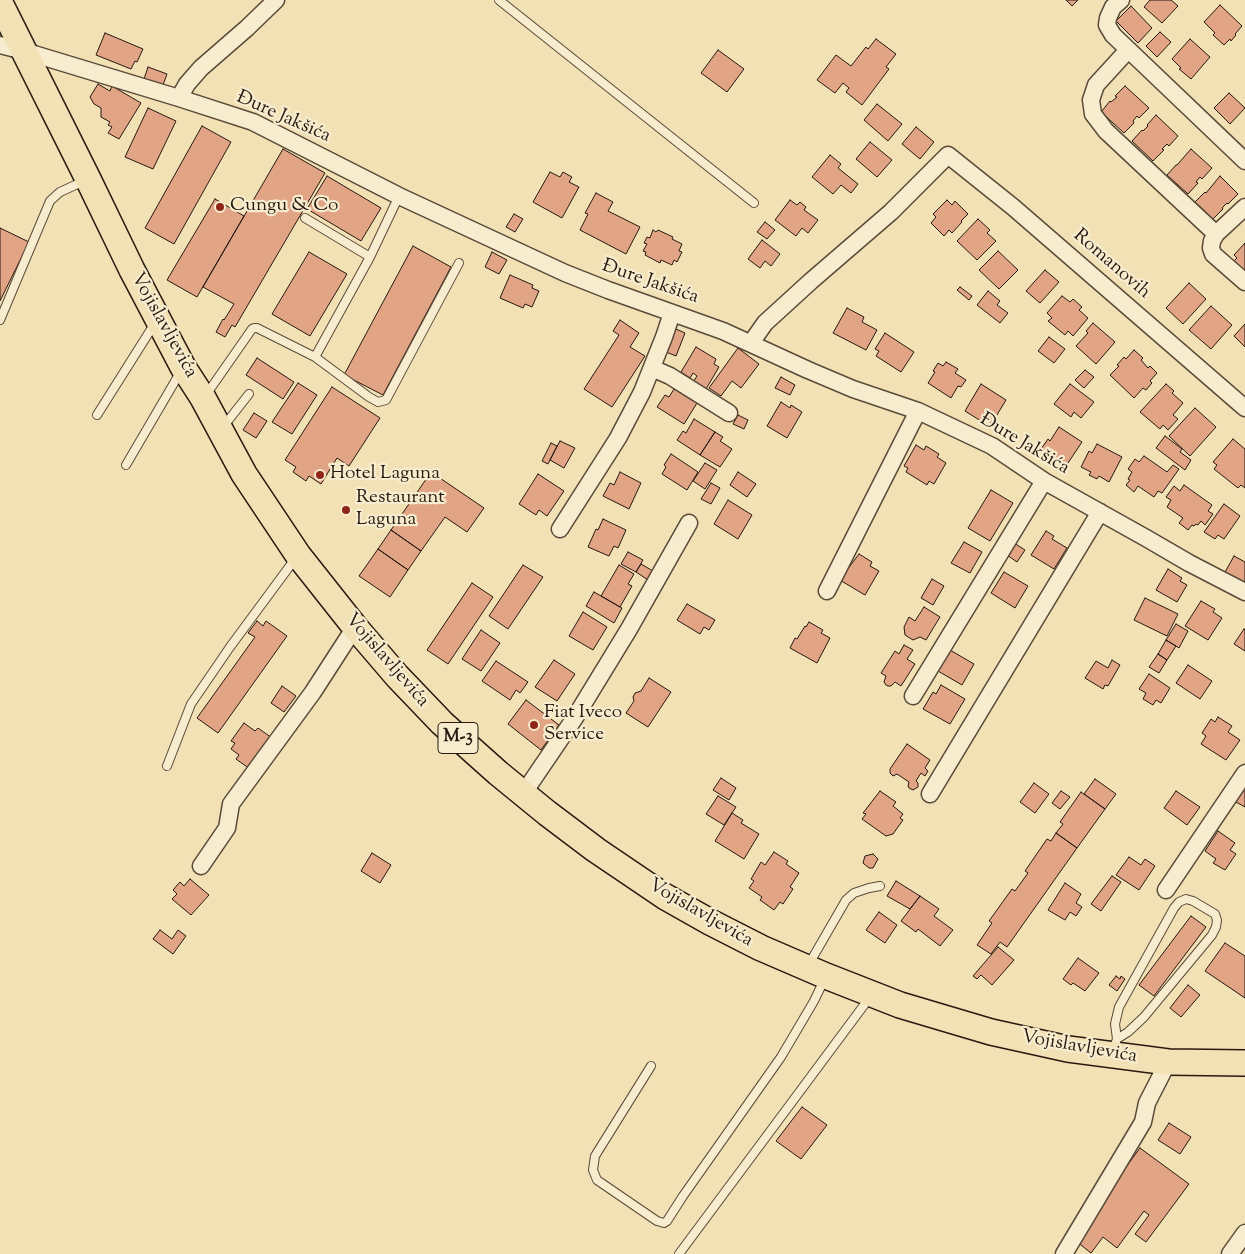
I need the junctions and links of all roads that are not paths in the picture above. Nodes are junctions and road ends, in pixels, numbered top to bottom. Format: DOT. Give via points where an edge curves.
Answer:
graph roads {
  1 [pos="276,0"];
  2 [pos="499,0"];
  3 [pos="1121,0"];
  4 [pos="0,3"];
  5 [pos="0,45"];
  6 [pos="1128,50"];
  7 [pos="24,51"];
  8 [pos="179,98"];
  9 [pos="1245,161"];
  10 [pos="88,179"];
  11 [pos="398,196"];
  12 [pos="754,202"];
  13 [pos="1245,207"];
  14 [pos="305,218"];
  15 [pos="1216,234"];
  16 [pos="370,257"];
  17 [pos="459,263"];
  18 [pos="1245,282"];
  19 [pos="672,312"];
  20 [pos="157,319"];
  21 [pos="0,320"];
  22 [pos="751,343"];
  23 [pos="315,357"];
  24 [pos="183,367"];
  25 [pos="652,368"];
  26 [pos="249,394"];
  27 [pos="204,398"];
  28 [pos="1245,408"];
  29 [pos="918,411"];
  30 [pos="729,413"];
  31 [pos="98,414"];
  32 [pos="220,430"];
  33 [pos="126,465"];
  34 [pos="1044,481"];
  35 [pos="1100,512"];
  36 [pos="689,523"];
  37 [pos="560,529"];
  38 [pos="298,555"];
  39 [pos="828,591"];
  40 [pos="1245,592"];
  41 [pos="355,627"];
  42 [pos="913,696"];
  43 [pos="167,766"];
  44 [pos="1245,773"];
  45 [pos="523,794"];
  46 [pos="930,794"];
  47 [pos="202,866"];
  48 [pos="880,886"];
  49 [pos="1166,890"];
  50 [pos="816,972"];
  51 [pos="872,994"];
  52 [pos="1114,1047"];
  53 [pos="1168,1062"];
  54 [pos="1245,1063"];
  55 [pos="651,1066"];
  56 [pos="1245,1233"];
  57 [pos="679,1254"];
  58 [pos="1064,1254"];
  59 [pos="1230,1254"];
  1 -- 8 [label="street" via="201,68"];
  2 -- 12 [label="lane"];
  3 -- 6 [label="street" via="1113,7 1108,25"];
  4 -- 7 [label="main road, Vojislavljevića / M-3"];
  5 -- 7 [label="street, Đure Jakšića"];
  6 -- 9 [label="street"];
  6 -- 15 [label="street" via="1096,86 1091,100 1093,114 1106,131"];
  7 -- 8 [label="street, Đure Jakšića"];
  7 -- 10 [label="main road, Vojislavljevića / M-3"];
  8 -- 11 [label="street, Đure Jakšića" via="253,122"];
  10 -- 20 [label="main road, Vojislavljevića / M-3"];
  10 -- 21 [label="lane" via="60,192 50,201"];
  11 -- 16 [label="lane"];
  11 -- 19 [label="street, Đure Jakšića" via="565,273"];
  13 -- 15 [label="street"];
  14 -- 16 [label="lane"];
  15 -- 18 [label="street" via="1212,241 1214,254"];
  16 -- 23 [label="lane"];
  17 -- 23 [label="lane" via="386,400 378,402 368,397"];
  19 -- 22 [label="street, Đure Jakšića"];
  19 -- 25 [label="street"];
  20 -- 24 [label="main road, Vojislavljevića / M-3"];
  20 -- 31 [label="lane"];
  22 -- 28 [label="street, Romanovih" via="766,323 891,212 948,155 1013,207"];
  22 -- 29 [label="street, Đure Jakšića" via="853,389"];
  23 -- 27 [label="lane" via="254,328"];
  24 -- 27 [label="main road, Vojislavljevića / M-3"];
  24 -- 33 [label="lane"];
  25 -- 30 [label="street"];
  25 -- 37 [label="street" via="618,438"];
  26 -- 32 [label="lane"];
  27 -- 32 [label="main road, Vojislavljevića / M-3"];
  29 -- 34 [label="street, Đure Jakšića" via="992,446"];
  29 -- 39 [label="street"];
  32 -- 38 [label="main road, Vojislavljevića / M-3" via="244,474"];
  34 -- 35 [label="street, Đure Jakšića"];
  34 -- 42 [label="street"];
  35 -- 40 [label="street, Đure Jakšića"];
  35 -- 46 [label="street"];
  36 -- 45 [label="street" via="624,638"];
  38 -- 41 [label="main road, Vojislavljevića / M-3"];
  38 -- 43 [label="lane" via="191,704"];
  41 -- 45 [label="main road, Vojislavljevića / M-3" via="442,723"];
  41 -- 47 [label="street" via="313,692 231,804 226,828"];
  44 -- 49 [label="street"];
  45 -- 50 [label="main road, Vojislavljevića / M-3" via="596,850 664,896 761,948"];
  48 -- 50 [label="lane" via="854,893 846,900"];
  50 -- 51 [label="main road, Vojislavljevića / M-3"];
  50 -- 55 [label="lane" via="814,1001 781,1057 664,1223 597,1180 593,1170 595,1156"];
  51 -- 52 [label="main road, Vojislavljevića / M-3" via="990,1032 1068,1049"];
  51 -- 57 [label="lane"];
  52 -- 52 [label="lane" via="1144,1017 1212,935 1216,928 1215,914 1186,899 1174,908 1119,1008"];
  52 -- 53 [label="main road, Vojislavljevića / M-3"];
  53 -- 54 [label="main road, Vojislavljevića / M-3"];
  53 -- 58 [label="street" via="1147,1103 1143,1122"];
  56 -- 59 [label="street"];
}
